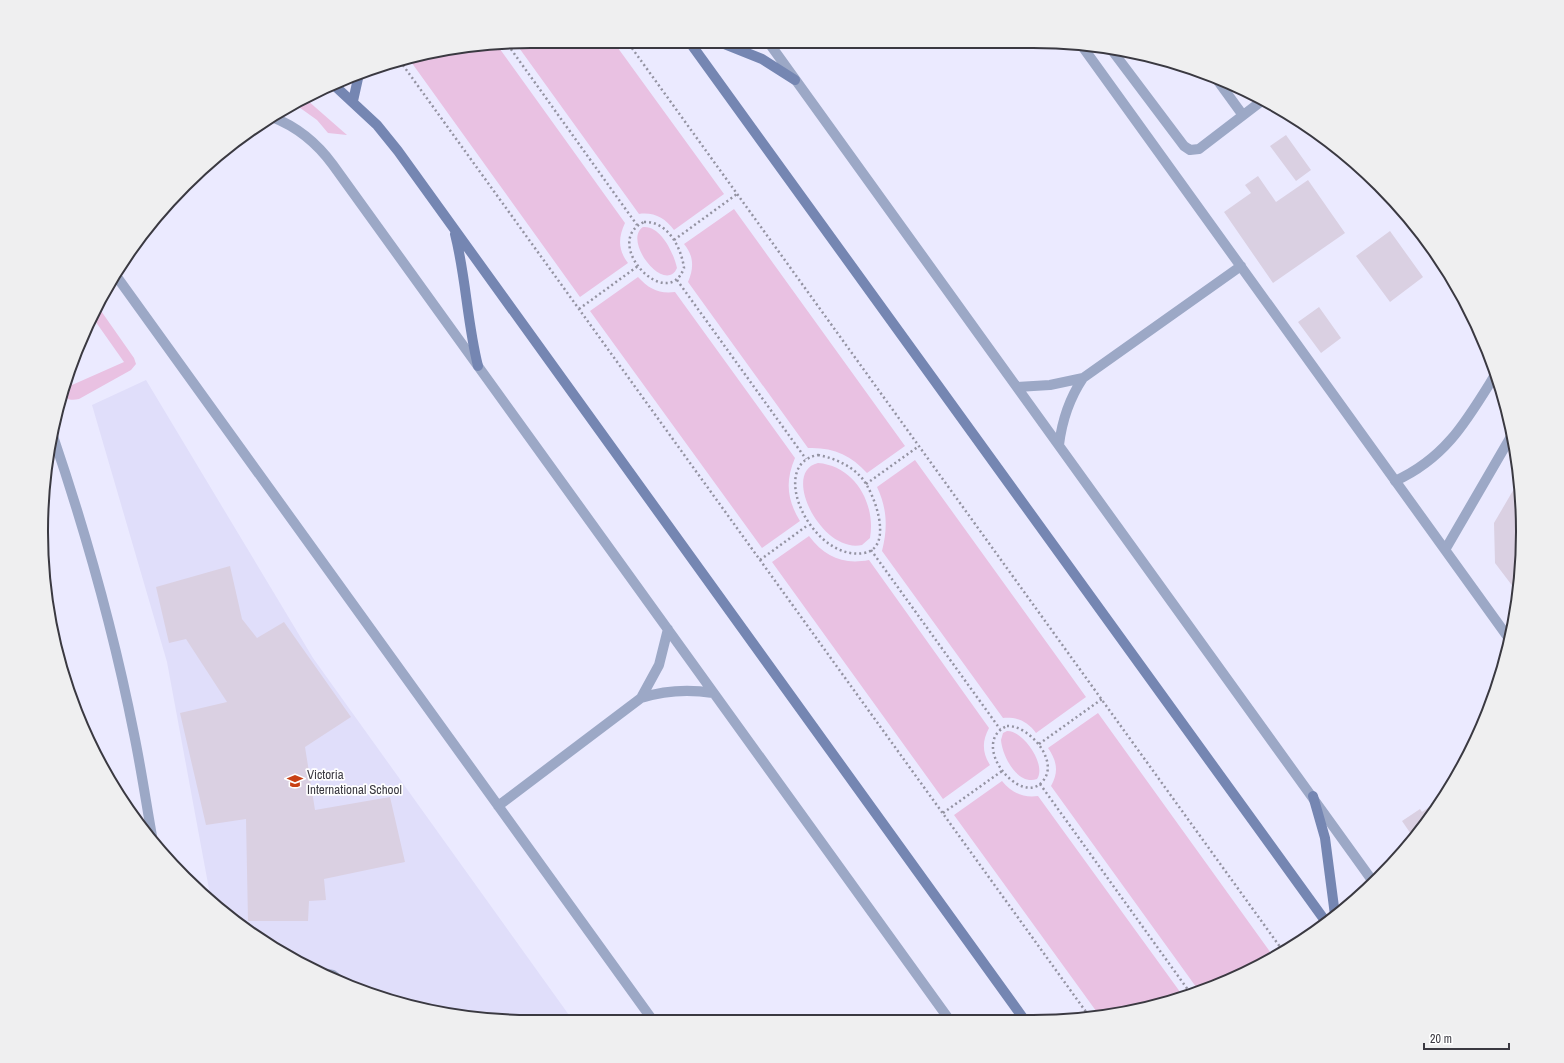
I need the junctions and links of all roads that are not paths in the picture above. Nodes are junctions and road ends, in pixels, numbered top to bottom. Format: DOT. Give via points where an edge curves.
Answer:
graph roads {
  1 [pos="693,48"];
  2 [pos="734,48"];
  3 [pos="773,48"];
  4 [pos="1086,51"];
  5 [pos="1116,55"];
  6 [pos="795,80"];
  7 [pos="357,81"];
  8 [pos="1222,87"];
  9 [pos="338,89"];
  10 [pos="353,101"];
  11 [pos="1257,104"];
  12 [pos="1242,114"];
  13 [pos="278,120"];
  14 [pos="453,228"];
  15 [pos="1241,266"];
  16 [pos="119,280"];
  17 [pos="478,366"];
  18 [pos="1083,378"];
  19 [pos="1491,380"];
  20 [pos="1017,387"];
  21 [pos="1508,442"];
  22 [pos="1059,445"];
  23 [pos="55,447"];
  24 [pos="1395,481"];
  25 [pos="1445,550"];
  26 [pos="668,629"];
  27 [pos="1505,634"];
  28 [pos="713,693"];
  29 [pos="641,698"];
  30 [pos="1313,796"];
  31 [pos="498,806"];
  32 [pos="151,829"];
  33 [pos="1370,877"];
  34 [pos="1334,909"];
  35 [pos="1323,918"];
  36 [pos="649,1015"];
  37 [pos="945,1015"];
  38 [pos="1021,1015"];
  1 -- 35 [label="street"];
  2 -- 6 [label="street" via="762,59"];
  3 -- 6 [label="street"];
  4 -- 15 [label="street"];
  5 -- 12 [label="street" via="1184,146 1190,150 1199,149"];
  6 -- 20 [label="street"];
  7 -- 10 [label="street"];
  8 -- 12 [label="street"];
  9 -- 10 [label="street"];
  10 -- 14 [label="street" via="398,151"];
  11 -- 12 [label="street"];
  13 -- 17 [label="street" via="296,128 323,151"];
  14 -- 17 [label="street" via="460,253 469,325"];
  14 -- 38 [label="street"];
  15 -- 18 [label="street"];
  15 -- 24 [label="street"];
  16 -- 31 [label="street"];
  17 -- 26 [label="street"];
  18 -- 20 [label="street" via="1050,385"];
  18 -- 22 [label="street" via="1066,409"];
  19 -- 24 [label="street" via="1452,440 1426,464"];
  20 -- 22 [label="street"];
  21 -- 25 [label="street"];
  22 -- 30 [label="street"];
  23 -- 32 [label="street" via="90,556 114,645 134,734"];
  24 -- 25 [label="street"];
  25 -- 27 [label="street"];
  26 -- 28 [label="street"];
  26 -- 29 [label="street" via="658,665"];
  28 -- 29 [label="street" via="677,690"];
  28 -- 37 [label="street"];
  29 -- 31 [label="street"];
  30 -- 33 [label="street"];
  30 -- 34 [label="street" via="1325,838"];
  31 -- 36 [label="street"];
}
